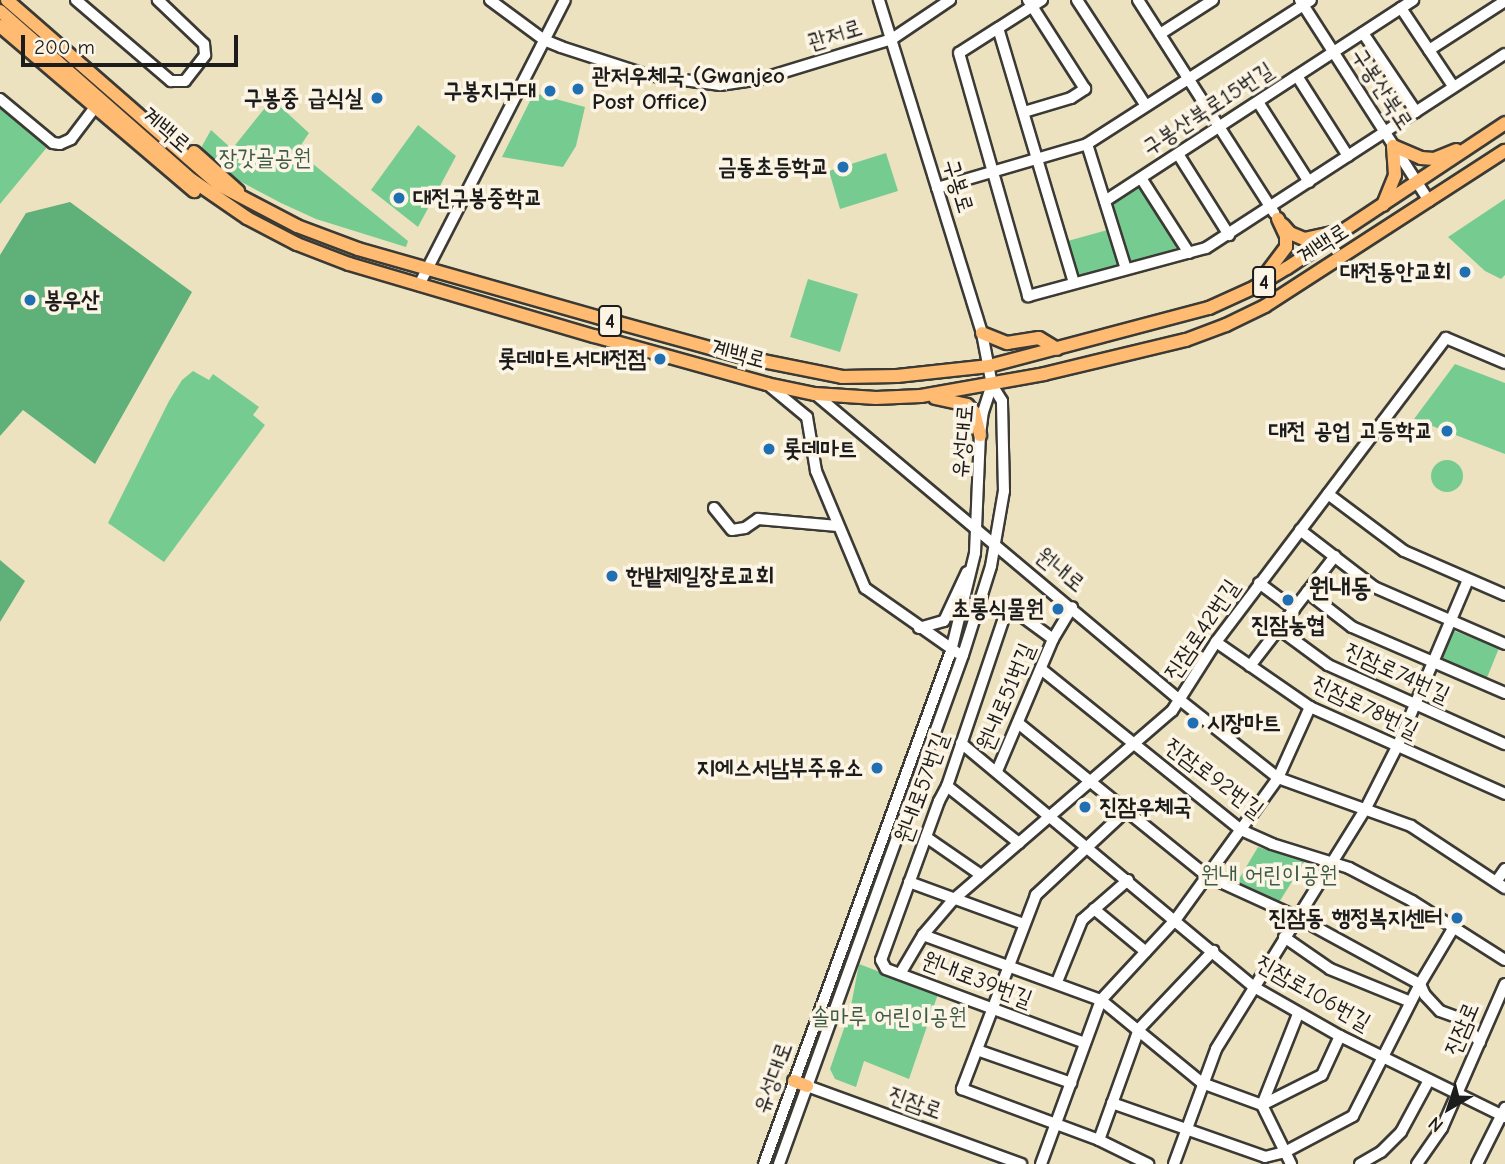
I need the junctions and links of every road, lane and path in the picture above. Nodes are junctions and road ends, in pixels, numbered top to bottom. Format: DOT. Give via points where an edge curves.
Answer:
graph roads {
  1 [pos="7,0"];
  2 [pos="18,0"];
  3 [pos="76,0"];
  4 [pos="158,0"];
  5 [pos="490,0"];
  6 [pos="565,0"];
  7 [pos="879,0"];
  8 [pos="950,0"];
  9 [pos="1077,0"];
  10 [pos="1138,0"];
  11 [pos="1213,0"];
  12 [pos="1413,0"];
  13 [pos="1505,1"];
  14 [pos="1034,2"];
  15 [pos="1305,2"];
  16 [pos="1196,4"];
  17 [pos="1401,8"];
  18 [pos="0,11"];
  19 [pos="0,26"];
  20 [pos="998,27"];
  21 [pos="1363,33"];
  22 [pos="1160,34"];
  23 [pos="892,39"];
  24 [pos="544,40"];
  25 [pos="1429,50"];
  26 [pos="1332,52"];
  27 [pos="1505,54"];
  28 [pos="1297,76"];
  29 [pos="1188,79"];
  30 [pos="1453,86"];
  31 [pos="0,99"];
  32 [pos="1258,102"];
  33 [pos="1146,106"];
  34 [pos="94,110"];
  35 [pos="1416,111"];
  36 [pos="1024,112"];
  37 [pos="1505,123"];
  38 [pos="1220,127"];
  39 [pos="1384,132"];
  40 [pos="1087,144"];
  41 [pos="1393,146"];
  42 [pos="1470,147"];
  43 [pos="1505,151"];
  44 [pos="1178,154"];
  45 [pos="1348,156"];
  46 [pos="1037,158"];
  47 [pos="992,171"];
  48 [pos="1140,178"];
  49 [pos="1309,182"];
  50 [pos="1416,182"];
  51 [pos="937,188"];
  52 [pos="246,199"];
  53 [pos="1105,201"];
  54 [pos="1429,201"];
  55 [pos="1383,205"];
  56 [pos="1271,207"];
  57 [pos="247,218"];
  58 [pos="1278,219"];
  59 [pos="1344,231"];
  60 [pos="1229,234"];
  61 [pos="1188,253"];
  62 [pos="427,269"];
  63 [pos="1126,269"];
  64 [pos="1074,284"];
  65 [pos="419,285"];
  66 [pos="1255,287"];
  67 [pos="982,333"];
  68 [pos="1057,349"];
  69 [pos="1505,363"];
  70 [pos="989,366"];
  71 [pos="767,384"];
  72 [pos="992,385"];
  73 [pos="815,394"];
  74 [pos="921,396"];
  75 [pos="980,435"];
  76 [pos="1328,494"];
  77 [pos="714,508"];
  78 [pos="838,526"];
  79 [pos="1300,530"];
  80 [pos="979,531"];
  81 [pos="996,545"];
  82 [pos="975,553"];
  83 [pos="1335,556"];
  84 [pos="1468,580"];
  85 [pos="1259,583"];
  86 [pos="1307,592"];
  87 [pos="1505,595"];
  88 [pos="1008,606"];
  89 [pos="1072,607"];
  90 [pos="1294,609"];
  91 [pos="1451,622"];
  92 [pos="919,628"];
  93 [pos="1279,629"];
  94 [pos="1054,639"];
  95 [pos="1216,642"];
  96 [pos="1505,644"];
  97 [pos="951,651"];
  98 [pos="963,656"];
  99 [pos="1433,663"];
  100 [pos="1250,666"];
  101 [pos="1041,669"];
  102 [pos="1505,693"];
  103 [pos="1180,700"];
  104 [pos="1415,705"];
  105 [pos="1310,707"];
  106 [pos="1018,723"];
  107 [pos="961,743"];
  108 [pos="1505,744"];
  109 [pos="1135,745"];
  110 [pos="1397,747"];
  111 [pos="997,771"];
  112 [pos="1278,778"];
  113 [pos="1091,782"];
  114 [pos="947,786"];
  115 [pos="1505,794"];
  116 [pos="1366,808"];
  117 [pos="1127,810"];
  118 [pos="1052,817"];
  119 [pos="1241,830"];
  120 [pos="926,837"];
  121 [pos="1019,843"];
  122 [pos="1088,847"];
  123 [pos="1331,862"];
  124 [pos="1505,869"];
  125 [pos="981,875"];
  126 [pos="1207,876"];
  127 [pos="1128,880"];
  128 [pos="909,883"];
  129 [pos="1501,885"];
  130 [pos="954,899"];
  131 [pos="1094,909"];
  132 [pos="1297,917"];
  133 [pos="1176,919"];
  134 [pos="1024,924"];
  135 [pos="1454,927"];
  136 [pos="923,935"];
  137 [pos="1284,937"];
  138 [pos="1213,951"];
  139 [pos="1146,952"];
  140 [pos="1505,960"];
  141 [pos="1009,965"];
  142 [pos="900,974"];
  143 [pos="1057,982"];
  144 [pos="1420,984"];
  145 [pos="1505,984"];
  146 [pos="1254,987"];
  147 [pos="1101,1000"];
  148 [pos="1411,1002"];
  149 [pos="992,1009"];
  150 [pos="1298,1014"];
  151 [pos="1139,1029"];
  152 [pos="1340,1036"];
  153 [pos="1480,1042"];
  154 [pos="1085,1043"];
  155 [pos="977,1049"];
  156 [pos="1384,1056"];
  157 [pos="1429,1080"];
  158 [pos="794,1081"];
  159 [pos="1071,1083"];
  160 [pos="1202,1083"];
  161 [pos="807,1086"];
  162 [pos="1458,1095"];
  163 [pos="1112,1103"];
  164 [pos="1262,1105"];
  165 [pos="1504,1113"];
  166 [pos="1056,1124"];
  167 [pos="1186,1130"];
  168 [pos="1099,1140"];
  169 [pos="1285,1152"];
  170 [pos="764,1164"];
  171 [pos="779,1164"];
  172 [pos="1021,1164"];
  173 [pos="1041,1164"];
  174 [pos="1149,1164"];
  175 [pos="1174,1164"];
  176 [pos="1291,1164"];
  177 [pos="1360,1164"];
  178 [pos="1417,1164"];
  179 [pos="1477,1164"];
  1 -- 52 [label="main road, 계백로 / 4" via="219,185"];
  2 -- 52 [label="main road"];
  3 -- 4 [label="street" via="171,81 185,80 205,55 204,44"];
  5 -- 24 [label="street, 관저로"];
  6 -- 24 [label="street"];
  7 -- 23 [label="street, 구봉로"];
  8 -- 23 [label="street, 관저로"];
  9 -- 33 [label="street"];
  10 -- 22 [label="street"];
  11 -- 16 [label="street"];
  12 -- 17 [label="street, 구봉산북로15번길"];
  13 -- 25 [label="street"];
  14 -- 20 [label="street"];
  14 -- 36 [label="street" via="1085,89"];
  15 -- 26 [label="street, 구봉산북로"];
  15 -- 29 [label="street"];
  16 -- 22 [label="street"];
  17 -- 21 [label="street, 구봉산북로15번길"];
  17 -- 25 [label="street"];
  18 -- 57 [label="main road, 계백로 / 4" via="173,164"];
  19 -- 34 [label="main road"];
  20 -- 36 [label="street"];
  20 -- 47 [label="street" via="959,53"];
  21 -- 26 [label="street, 구봉산북로15번길"];
  21 -- 35 [label="street"];
  22 -- 29 [label="street"];
  23 -- 24 [label="street, 관저로" via="761,79 720,85 647,75"];
  23 -- 51 [label="street, 구봉로"];
  24 -- 62 [label="street"];
  25 -- 30 [label="street"];
  26 -- 28 [label="street, 구봉산북로15번길"];
  26 -- 39 [label="street, 구봉산북로"];
  27 -- 30 [label="street"];
  28 -- 32 [label="street, 구봉산북로15번길"];
  28 -- 45 [label="street"];
  29 -- 33 [label="street"];
  29 -- 38 [label="street"];
  30 -- 35 [label="street"];
  31 -- 34 [label="street" via="60,145 71,139"];
  32 -- 38 [label="street, 구봉산북로15번길"];
  32 -- 49 [label="street"];
  33 -- 40 [label="street"];
  34 -- 57 [label="main road" via="203,198"];
  35 -- 39 [label="street"];
  36 -- 46 [label="street"];
  37 -- 42 [label="main road, 계백로 / 4"];
  38 -- 44 [label="street, 구봉산북로15번길"];
  38 -- 56 [label="street"];
  39 -- 41 [label="street, 구봉산북로"];
  39 -- 45 [label="street"];
  40 -- 46 [label="street"];
  40 -- 53 [label="street"];
  41 -- 42 [label="main road" via="1434,159"];
  41 -- 50 [label="street, 구봉산북로"];
  41 -- 55 [label="main road" via="1395,175"];
  42 -- 50 [label="main road, 계백로 / 4"];
  43 -- 54 [label="main road, 계백로 / 4"];
  44 -- 48 [label="street, 구봉산북로15번길"];
  44 -- 60 [label="street"];
  45 -- 49 [label="street"];
  46 -- 47 [label="street"];
  46 -- 64 [label="street"];
  47 -- 51 [label="street"];
  47 -- 64 [label="street" via="1028,296"];
  48 -- 53 [label="street, 구봉산북로15번길"];
  48 -- 61 [label="street"];
  49 -- 56 [label="street"];
  50 -- 54 [label="street, 구봉산북로"];
  50 -- 55 [label="main road, 계백로 / 4"];
  51 -- 67 [label="street, 구봉로"];
  52 -- 62 [label="main road, 계백로 / 4" via="321,235"];
  53 -- 63 [label="street"];
  54 -- 72 [label="main road, 계백로 / 4" via="1276,299 1226,325 1172,343"];
  55 -- 59 [label="main road, 계백로 / 4"];
  56 -- 58 [label="street"];
  56 -- 60 [label="street"];
  57 -- 65 [label="main road, 계백로 / 4" via="296,244"];
  58 -- 59 [label="main road" via="1290,233 1304,239"];
  58 -- 66 [label="main road" via="1286,247"];
  59 -- 66 [label="main road, 계백로 / 4"];
  60 -- 61 [label="street"];
  61 -- 63 [label="street"];
  62 -- 65 [label="street"];
  62 -- 70 [label="main road, 계백로 / 4" via="802,372 897,376"];
  63 -- 64 [label="street"];
  65 -- 71 [label="main road, 계백로 / 4"];
  66 -- 68 [label="main road, 계백로 / 4" via="1209,308"];
  67 -- 68 [label="main road" via="1007,343 1039,338"];
  67 -- 70 [label="street, 구봉로"];
  68 -- 70 [label="main road, 계백로 / 4"];
  69 -- 76 [label="street, 진잠로42번길" via="1446,338"];
  70 -- 72 [label="street, 구봉로"];
  71 -- 73 [label="main road, 계백로 / 4"];
  71 -- 78 [label="street" via="807,417 816,471"];
  72 -- 74 [label="main road, 계백로 / 4"];
  72 -- 75 [label="street, 유성대로"];
  72 -- 81 [label="street, 유성대로" via="1003,408 1004,491"];
  73 -- 74 [label="main road, 계백로 / 4"];
  73 -- 80 [label="street, 원내로"];
  74 -- 75 [label="main road" via="967,405 974,412"];
  75 -- 80 [label="street, 유성대로"];
  76 -- 79 [label="street, 진잠로42번길"];
  76 -- 84 [label="street" via="1404,551"];
  77 -- 78 [label="street" via="732,530 758,519"];
  78 -- 92 [label="street" via="865,588"];
  79 -- 83 [label="street"];
  79 -- 85 [label="street, 진잠로42번길"];
  80 -- 81 [label="street, 원내로"];
  80 -- 82 [label="street, 유성대로"];
  81 -- 89 [label="street, 원내로"];
  81 -- 98 [label="street, 유성대로"];
  82 -- 92 [label="street" via="944,621"];
  82 -- 97 [label="street, 유성대로"];
  83 -- 86 [label="street"];
  83 -- 91 [label="street" via="1374,587"];
  84 -- 87 [label="street"];
  84 -- 91 [label="street"];
  85 -- 90 [label="street, 진잠로42번길"];
  85 -- 95 [label="street, 진잠로42번길"];
  86 -- 90 [label="street"];
  86 -- 99 [label="street" via="1352,627"];
  88 -- 94 [label="street, 원내로51번길"];
  88 -- 107 [label="street, 원내로57번길"];
  89 -- 94 [label="street, 원내로51번길"];
  89 -- 103 [label="street, 원내로"];
  90 -- 93 [label="street"];
  91 -- 96 [label="street"];
  91 -- 99 [label="street"];
  92 -- 97 [label="street"];
  93 -- 100 [label="street"];
  93 -- 104 [label="street, 진잠로74번길" via="1328,665"];
  94 -- 101 [label="street, 원내로51번길"];
  95 -- 100 [label="street, 진잠로78번길"];
  95 -- 103 [label="street, 진잠로42번길"];
  97 -- 98 [label="street"];
  97 -- 158 [label="street, 유성대로"];
  98 -- 161 [label="street, 유성대로"];
  99 -- 102 [label="street"];
  99 -- 104 [label="street"];
  100 -- 105 [label="street, 진잠로78번길"];
  101 -- 106 [label="street, 원내로51번길"];
  101 -- 109 [label="street, 진잠로92번길"];
  103 -- 109 [label="street, 원내로39번길"];
  103 -- 112 [label="street, 원내로"];
  104 -- 108 [label="street, 진잠로74번길"];
  104 -- 110 [label="street"];
  105 -- 110 [label="street, 진잠로78번길"];
  105 -- 112 [label="street"];
  106 -- 111 [label="street, 원내로51번길"];
  106 -- 113 [label="street"];
  107 -- 111 [label="street, 진잠로106번길"];
  107 -- 114 [label="street, 원내로57번길"];
  109 -- 113 [label="street, 원내로39번길"];
  109 -- 119 [label="street, 진잠로92번길"];
  110 -- 115 [label="street, 진잠로78번길"];
  110 -- 116 [label="street"];
  111 -- 118 [label="street, 진잠로106번길"];
  112 -- 116 [label="street, 원내로"];
  112 -- 119 [label="street"];
  113 -- 117 [label="street"];
  113 -- 118 [label="street, 원내로39번길"];
  114 -- 120 [label="street, 원내로57번길"];
  114 -- 121 [label="street"];
  116 -- 123 [label="street"];
  116 -- 129 [label="street, 원내로" via="1422,833"];
  117 -- 122 [label="street"];
  117 -- 126 [label="street"];
  118 -- 121 [label="street, 원내로39번길"];
  118 -- 122 [label="street, 진잠로106번길"];
  119 -- 123 [label="street, 진잠로92번길"];
  119 -- 126 [label="street"];
  120 -- 125 [label="street"];
  120 -- 128 [label="street, 원내로57번길"];
  121 -- 125 [label="street, 원내로39번길"];
  122 -- 127 [label="street, 진잠로106번길"];
  122 -- 134 [label="street" via="1036,895"];
  123 -- 132 [label="street"];
  123 -- 135 [label="street, 진잠로92번길"];
  124 -- 129 [label="street, 원내로"];
  125 -- 130 [label="street, 원내로39번길"];
  126 -- 132 [label="street"];
  126 -- 133 [label="street"];
  127 -- 131 [label="street"];
  127 -- 133 [label="street, 진잠로106번길"];
  128 -- 130 [label="street"];
  128 -- 142 [label="street, 원내로57번길" via="881,960 886,969"];
  130 -- 134 [label="street"];
  130 -- 136 [label="street, 원내로39번길"];
  131 -- 139 [label="street"];
  131 -- 143 [label="street" via="1077,929"];
  132 -- 137 [label="street"];
  132 -- 144 [label="street"];
  133 -- 138 [label="street, 진잠로106번길"];
  133 -- 139 [label="street"];
  134 -- 141 [label="street"];
  135 -- 140 [label="street, 진잠로92번길"];
  135 -- 144 [label="street"];
  136 -- 141 [label="street"];
  136 -- 142 [label="street, 원내로39번길"];
  137 -- 146 [label="street"];
  137 -- 148 [label="street" via="1330,969"];
  138 -- 146 [label="street, 진잠로106번길"];
  138 -- 151 [label="street"];
  139 -- 147 [label="street"];
  141 -- 143 [label="street"];
  141 -- 149 [label="street"];
  142 -- 149 [label="street, 원내로39번길"];
  143 -- 147 [label="street"];
  144 -- 148 [label="street"];
  144 -- 153 [label="street" via="1440,1011 1459,1018"];
  145 -- 153 [label="street, 진잠로"];
  146 -- 150 [label="street, 진잠로106번길"];
  146 -- 160 [label="street" via="1216,1049"];
  147 -- 151 [label="street"];
  147 -- 154 [label="street"];
  148 -- 156 [label="street"];
  149 -- 154 [label="street, 원내로39번길"];
  149 -- 155 [label="street"];
  150 -- 152 [label="street, 진잠로106번길"];
  150 -- 164 [label="street"];
  151 -- 160 [label="street"];
  151 -- 163 [label="street"];
  152 -- 156 [label="street, 진잠로106번길"];
  152 -- 164 [label="street" via="1322,1075"];
  153 -- 162 [label="street, 진잠로"];
  154 -- 159 [label="street"];
  155 -- 159 [label="street"];
  155 -- 166 [label="street" via="962,1089"];
  156 -- 157 [label="street, 진잠로106번길"];
  156 -- 169 [label="street" via="1353,1116"];
  157 -- 162 [label="street, 진잠로106번길"];
  157 -- 177 [label="street" via="1401,1132"];
  158 -- 161 [label="main road, 진잠로"];
  158 -- 170 [label="street, 유성대로"];
  159 -- 166 [label="street"];
  160 -- 164 [label="street"];
  160 -- 167 [label="street"];
  161 -- 171 [label="street, 유성대로"];
  161 -- 172 [label="street, 진잠로"];
  162 -- 165 [label="street, 진잠로106번길"];
  162 -- 178 [label="street, 진잠로"];
  163 -- 167 [label="street"];
  163 -- 168 [label="street"];
  164 -- 169 [label="street"];
  165 -- 179 [label="street"];
  166 -- 168 [label="street"];
  166 -- 173 [label="street"];
  167 -- 169 [label="street" via="1265,1157"];
  167 -- 175 [label="street"];
  168 -- 174 [label="street"];
  169 -- 176 [label="street"];
}
